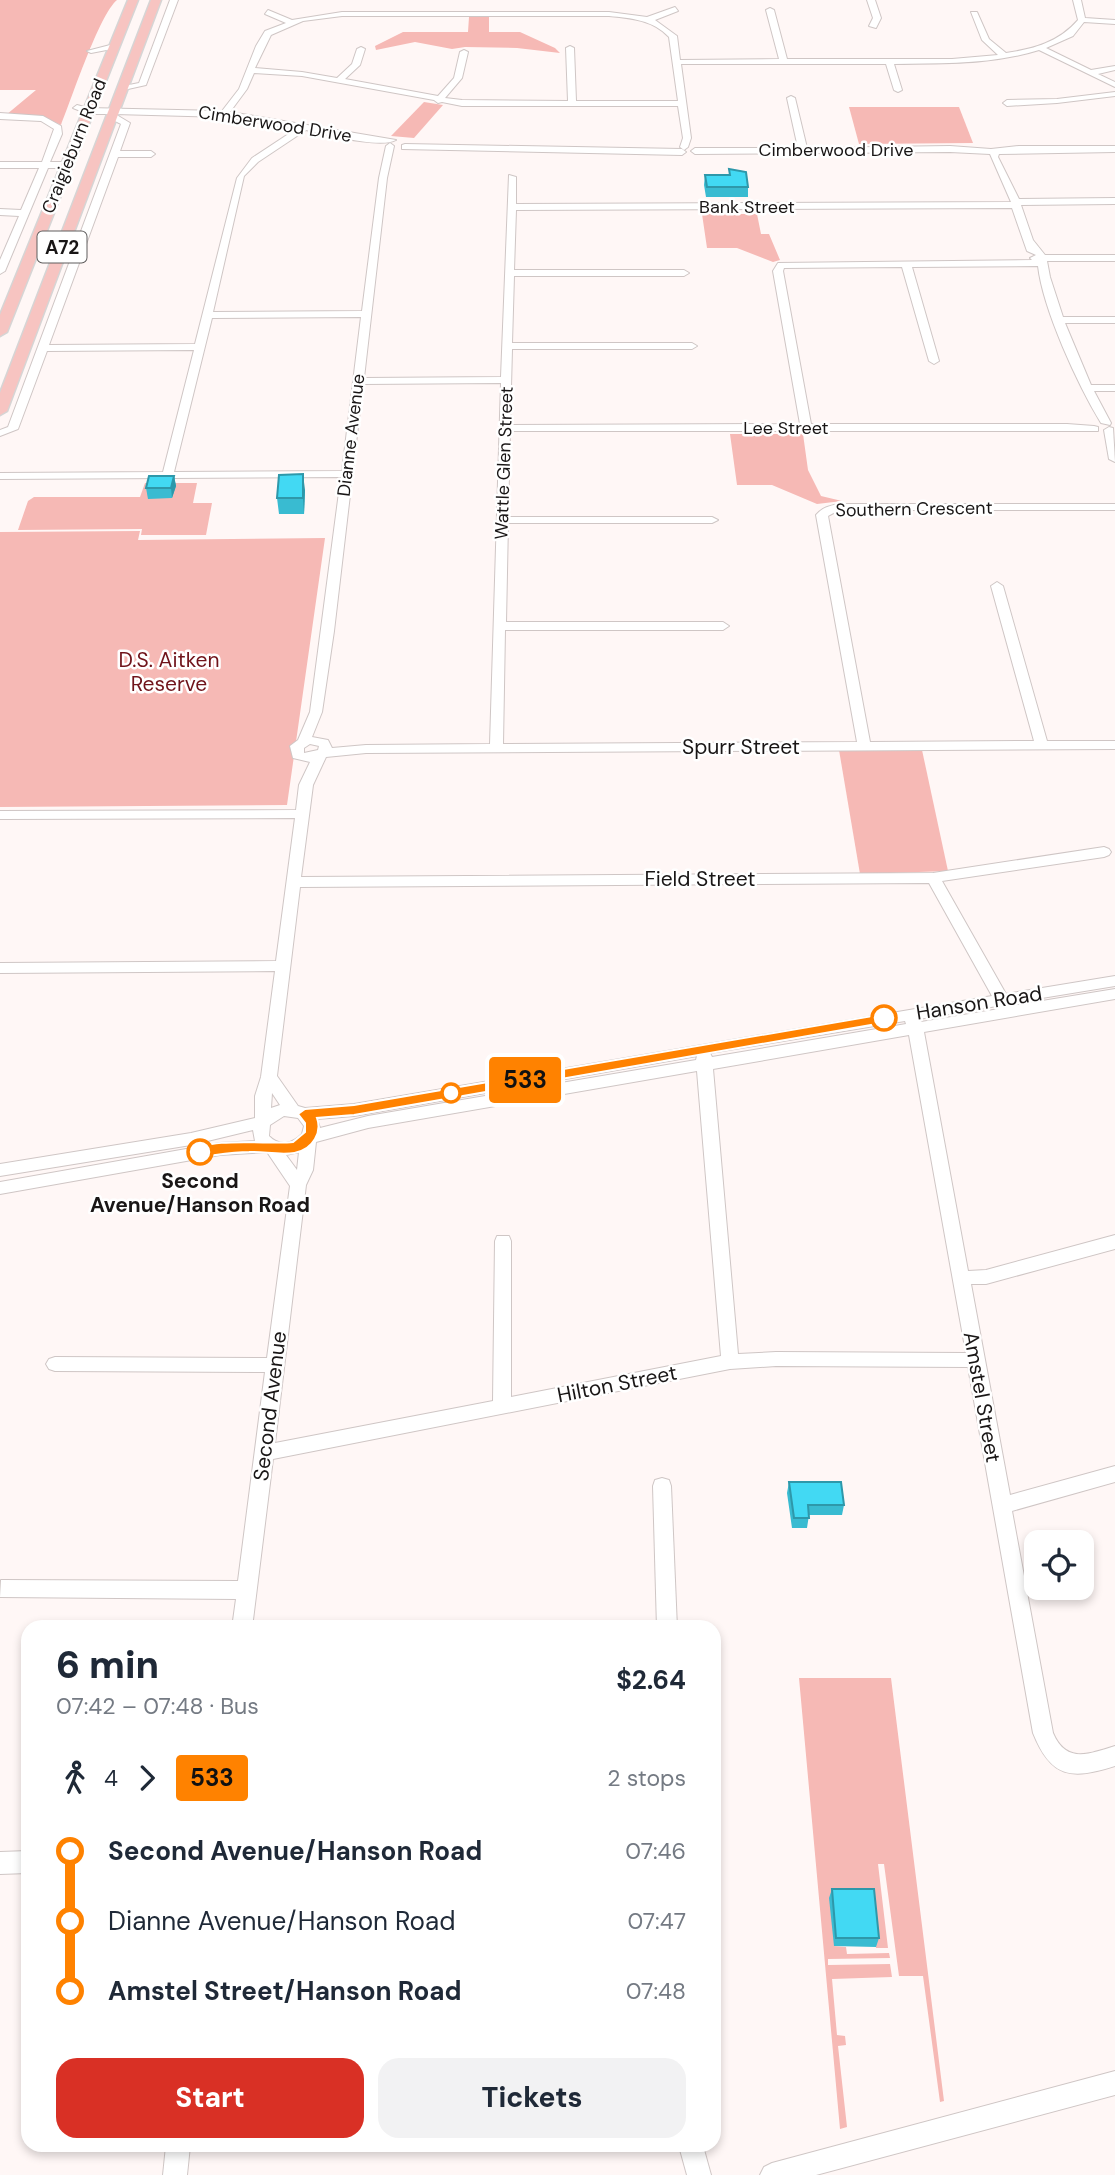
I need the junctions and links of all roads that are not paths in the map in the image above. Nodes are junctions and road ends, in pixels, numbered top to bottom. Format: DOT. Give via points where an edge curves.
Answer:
graph roads {
  1 [pos="133,0"];
  2 [pos="156,0"];
  3 [pos="174,0"];
  4 [pos="576,0"];
  5 [pos="871,0"];
  6 [pos="1077,0"];
  7 [pos="675,9"];
  8 [pos="770,10"];
  9 [pos="268,12"];
  10 [pos="577,14"];
  11 [pos="974,14"];
  12 [pos="647,20"];
  13 [pos="1082,20"];
  14 [pos="291,22"];
  15 [pos="1115,22"];
  16 [pos="873,26"];
  17 [pos="114,46"];
  18 [pos="570,48"];
  19 [pos="1040,48"];
  20 [pos="361,49"];
  21 [pos="91,51"];
  22 [pos="464,52"];
  23 [pos="1005,57"];
  24 [pos="783,61"];
  25 [pos="889,61"];
  26 [pos="677,62"];
  27 [pos="1115,68"];
  28 [pos="250,71"];
  29 [pos="1093,72"];
  30 [pos="338,81"];
  31 [pos="1115,85"];
  32 [pos="122,89"];
  33 [pos="898,90"];
  34 [pos="1115,94"];
  35 [pos="791,97"];
  36 [pos="438,101"];
  37 [pos="1006,103"];
  38 [pos="572,104"];
  39 [pos="682,104"];
  40 [pos="89,109"];
  41 [pos="114,111"];
  42 [pos="224,114"];
  43 [pos="0,116"];
  44 [pos="305,127"];
  45 [pos="398,144"];
  46 [pos="688,147"];
  47 [pos="1115,149"];
  48 [pos="803,150"];
  49 [pos="996,151"];
  50 [pos="114,154"];
  51 [pos="151,154"];
  52 [pos="0,165"];
  53 [pos="45,165"];
  54 [pos="67,165"];
  55 [pos="512,177"];
  56 [pos="1115,201"];
  57 [pos="1016,205"];
  58 [pos="511,207"];
  59 [pos="0,212"];
  60 [pos="25,212"];
  61 [pos="88,224"];
  62 [pos="67,233"];
  63 [pos="1031,243"];
  64 [pos="1115,258"];
  65 [pos="1032,261"];
  66 [pos="1043,261"];
  67 [pos="906,263"];
  68 [pos="0,271"];
  69 [pos="510,273"];
  70 [pos="684,273"];
  71 [pos="1046,282"];
  72 [pos="366,314"];
  73 [pos="207,315"];
  74 [pos="1061,320"];
  75 [pos="1115,320"];
  76 [pos="0,332"];
  77 [pos="507,346"];
  78 [pos="692,346"];
  79 [pos="200,347"];
  80 [pos="43,348"];
  81 [pos="934,362"];
  82 [pos="506,380"];
  83 [pos="358,381"];
  84 [pos="1087,388"];
  85 [pos="1115,388"];
  86 [pos="4,389"];
  87 [pos="1092,401"];
  88 [pos="0,411"];
  89 [pos="1093,427"];
  90 [pos="1108,427"];
  91 [pos="505,428"];
  92 [pos="806,428"];
  93 [pos="0,433"];
  94 [pos="1113,454"];
  95 [pos="346,474"];
  96 [pos="0,475"];
  97 [pos="168,475"];
  98 [pos="1115,507"];
  99 [pos="502,520"];
  100 [pos="712,520"];
  101 [pos="997,586"];
  102 [pos="499,626"];
  103 [pos="723,626"];
  104 [pos="316,712"];
  105 [pos="303,741"];
  106 [pos="1115,745"];
  107 [pos="864,746"];
  108 [pos="1042,746"];
  109 [pos="496,748"];
  110 [pos="322,749"];
  111 [pos="301,757"];
  112 [pos="306,785"];
  113 [pos="303,814"];
  114 [pos="0,815"];
  115 [pos="1104,852"];
  116 [pos="933,877"];
  117 [pos="294,882"];
  118 [pos="283,966"];
  119 [pos="0,968"];
  120 [pos="1115,981"];
  121 [pos="1115,994"];
  122 [pos="1005,1006"];
  123 [pos="913,1021"];
  124 [pos="704,1057"];
  125 [pos="269,1077"];
  126 [pos="298,1112"];
  127 [pos="263,1121"];
  128 [pos="309,1138"];
  129 [pos="271,1147"];
  130 [pos="0,1170"];
  131 [pos="298,1185"];
  132 [pos="0,1188"];
  133 [pos="503,1241"];
  134 [pos="1115,1242"];
  135 [pos="960,1278"];
  136 [pos="975,1360"];
  137 [pos="730,1362"];
  138 [pos="55,1364"];
  139 [pos="275,1365"];
  140 [pos="502,1406"];
  141 [pos="264,1453"];
  142 [pos="1115,1474"];
  143 [pos="662,1486"];
  144 [pos="1001,1506"];
  145 [pos="1,1589"];
  146 [pos="247,1590"];
  147 [pos="243,1620"];
  148 [pos="667,1620"];
  149 [pos="1115,1756"];
  150 [pos="0,1863"];
  151 [pos="21,1863"];
  152 [pos="1115,2083"];
  153 [pos="177,2152"];
  154 [pos="693,2152"];
  155 [pos="174,2175"];
  156 [pos="699,2175"];
  157 [pos="772,2175"];
  1 -- 17 [label="main road, Craigieburn Road / A72"];
  2 -- 32 [label="main road, Craigieburn Road / A72"];
  3 -- 32 [label="street, Craigieburn Road" via="142,85"];
  4 -- 10 [label="street"];
  5 -- 16 [label="street" via="877,18"];
  6 -- 13 [label="street"];
  7 -- 12 [label="street"];
  8 -- 24 [label="street"];
  9 -- 14 [label="street"];
  10 -- 12 [label="street" via="618,14"];
  10 -- 14 [label="street" via="342,14"];
  11 -- 23 [label="street" via="986,40"];
  12 -- 26 [label="street" via="673,36"];
  13 -- 15 [label="street"];
  13 -- 19 [label="street" via="1064,38"];
  14 -- 28 [label="street" via="265,36"];
  17 -- 21 [label="street"];
  17 -- 40 [label="main road, Craigieburn Road / A72"];
  18 -- 38 [label="street"];
  19 -- 23 [label="street"];
  19 -- 29 [label="street"];
  20 -- 30 [label="street" via="356,65"];
  22 -- 36 [label="street" via="458,78"];
  23 -- 25 [label="street"];
  24 -- 25 [label="street"];
  24 -- 26 [label="street"];
  25 -- 33 [label="street"];
  26 -- 39 [label="street"];
  27 -- 29 [label="street"];
  28 -- 30 [label="street"];
  28 -- 42 [label="street"];
  29 -- 31 [label="street"];
  30 -- 36 [label="street"];
  32 -- 41 [label="main road, Craigieburn Road / A72"];
  34 -- 37 [label="street"];
  35 -- 48 [label="street"];
  36 -- 38 [label="street"];
  38 -- 39 [label="street"];
  39 -- 46 [label="street"];
  40 -- 41 [label="street, Cimberwood Drive"];
  40 -- 54 [label="main road, Craigieburn Road / A72"];
  41 -- 42 [label="street, Cimberwood Drive"];
  41 -- 50 [label="street, Craigieburn Road" via="127,123"];
  41 -- 62 [label="main road, Craigieburn Road / A72"];
  42 -- 44 [label="street, Cimberwood Drive"];
  43 -- 53 [label="street" via="43,119 58,128"];
  44 -- 45 [label="street, Cimberwood Drive"];
  44 -- 73 [label="street" via="255,160 242,176"];
  45 -- 46 [label="street, Cimberwood Drive" via="524,150"];
  45 -- 72 [label="street, Dianne Avenue" via="388,159"];
  46 -- 48 [label="street, Cimberwood Drive"];
  47 -- 49 [label="street, Cimberwood Drive"];
  48 -- 49 [label="street, Cimberwood Drive"];
  49 -- 57 [label="street"];
  50 -- 51 [label="street"];
  50 -- 61 [label="street, Craigieburn Road"];
  52 -- 53 [label="street"];
  53 -- 54 [label="street"];
  53 -- 60 [label="street"];
  54 -- 76 [label="main road, Craigieburn Road / A72"];
  55 -- 58 [label="street, Wattle Glen Street"];
  56 -- 57 [label="street, Bank Street"];
  57 -- 58 [label="street, Bank Street"];
  57 -- 63 [label="street"];
  58 -- 69 [label="street, Wattle Glen Street"];
  59 -- 60 [label="street"];
  60 -- 68 [label="street"];
  61 -- 62 [label="street, Craigieburn Road"];
  61 -- 80 [label="street, Craigieburn Road"];
  62 -- 86 [label="main road, Craigieburn Road / A72"];
  63 -- 65 [label="street"];
  63 -- 66 [label="street"];
  64 -- 66 [label="street"];
  65 -- 66 [label="street"];
  65 -- 67 [label="street"];
  65 -- 71 [label="street"];
  66 -- 71 [label="street"];
  67 -- 81 [label="street"];
  67 -- 92 [label="street" via="789,264 778,269"];
  69 -- 70 [label="street"];
  69 -- 77 [label="street, Wattle Glen Street"];
  71 -- 74 [label="street"];
  72 -- 73 [label="street"];
  72 -- 83 [label="street, Dianne Avenue"];
  73 -- 79 [label="street"];
  74 -- 75 [label="street"];
  74 -- 84 [label="street"];
  77 -- 78 [label="street"];
  77 -- 82 [label="street, Wattle Glen Street"];
  79 -- 80 [label="street"];
  79 -- 97 [label="street"];
  80 -- 93 [label="street, Craigieburn Road" via="13,429"];
  82 -- 83 [label="street"];
  82 -- 91 [label="street, Wattle Glen Street"];
  83 -- 95 [label="street, Dianne Avenue"];
  84 -- 85 [label="street"];
  84 -- 87 [label="street"];
  86 -- 88 [label="main road, Craigieburn Road / A72"];
  87 -- 89 [label="street"];
  87 -- 90 [label="street"];
  89 -- 90 [label="street, Lee Street"];
  89 -- 92 [label="street, Lee Street"];
  89 -- 94 [label="street"];
  90 -- 94 [label="street"];
  91 -- 92 [label="street, Lee Street"];
  91 -- 99 [label="street, Wattle Glen Street"];
  95 -- 97 [label="street"];
  95 -- 104 [label="street, Dianne Avenue"];
  96 -- 97 [label="street"];
  98 -- 107 [label="street, Southern Crescent" via="839,507 822,515"];
  99 -- 100 [label="street"];
  99 -- 102 [label="street, Wattle Glen Street"];
  101 -- 108 [label="street"];
  102 -- 103 [label="street"];
  102 -- 109 [label="street, Wattle Glen Street"];
  104 -- 105 [label="street, Dianne Avenue"];
  104 -- 110 [label="street, Dianne Avenue"];
  105 -- 110 [label="street"];
  105 -- 111 [label="street, Dianne Avenue" via="296,749"];
  106 -- 108 [label="street, Spurr Street"];
  107 -- 108 [label="street, Spurr Street"];
  107 -- 109 [label="street, Spurr Street"];
  109 -- 110 [label="street, Spurr Street"];
  110 -- 111 [label="street"];
  110 -- 112 [label="street"];
  111 -- 112 [label="street"];
  112 -- 113 [label="street"];
  113 -- 114 [label="street"];
  113 -- 117 [label="street"];
  115 -- 116 [label="street, Field Street"];
  116 -- 117 [label="street, Field Street"];
  116 -- 122 [label="street"];
  117 -- 118 [label="street"];
  118 -- 119 [label="street"];
  118 -- 125 [label="street"];
  120 -- 122 [label="street, Hanson Road"];
  121 -- 122 [label="street, Hanson Road"];
  122 -- 123 [label="street, Hanson Road"];
  123 -- 124 [label="street, Hanson Road"];
  123 -- 135 [label="street, Amstel Street"];
  124 -- 126 [label="street, Hanson Road" via="354,1110"];
  124 -- 128 [label="street, Hanson Road" via="368,1122"];
  124 -- 137 [label="street"];
  125 -- 126 [label="street"];
  125 -- 127 [label="street"];
  126 -- 127 [label="street" via="276,1112"];
  126 -- 128 [label="street" via="312,1122"];
  127 -- 129 [label="street" via="261,1137"];
  127 -- 130 [label="street" via="191,1139"];
  128 -- 129 [label="street" via="288,1149"];
  128 -- 131 [label="street, Second Avenue"];
  129 -- 131 [label="street"];
  129 -- 132 [label="street" via="220,1149"];
  131 -- 139 [label="street, Second Avenue"];
  133 -- 140 [label="street"];
  134 -- 135 [label="street" via="986,1276"];
  135 -- 136 [label="street, Amstel Street"];
  136 -- 137 [label="street, Hilton Street"];
  136 -- 144 [label="street, Amstel Street"];
  137 -- 140 [label="street, Hilton Street"];
  138 -- 139 [label="street"];
  139 -- 141 [label="street, Second Avenue"];
  140 -- 141 [label="street, Hilton Street"];
  141 -- 146 [label="street, Second Avenue"];
  142 -- 144 [label="street"];
  143 -- 148 [label="street"];
  144 -- 149 [label="street, Amstel Street" via="1048,1749 1074,1766"];
  145 -- 146 [label="street"];
  146 -- 147 [label="street, Second Avenue"];
  150 -- 151 [label="street"];
  152 -- 157 [label="street"];
  153 -- 155 [label="street"];
  154 -- 156 [label="street"];
}
